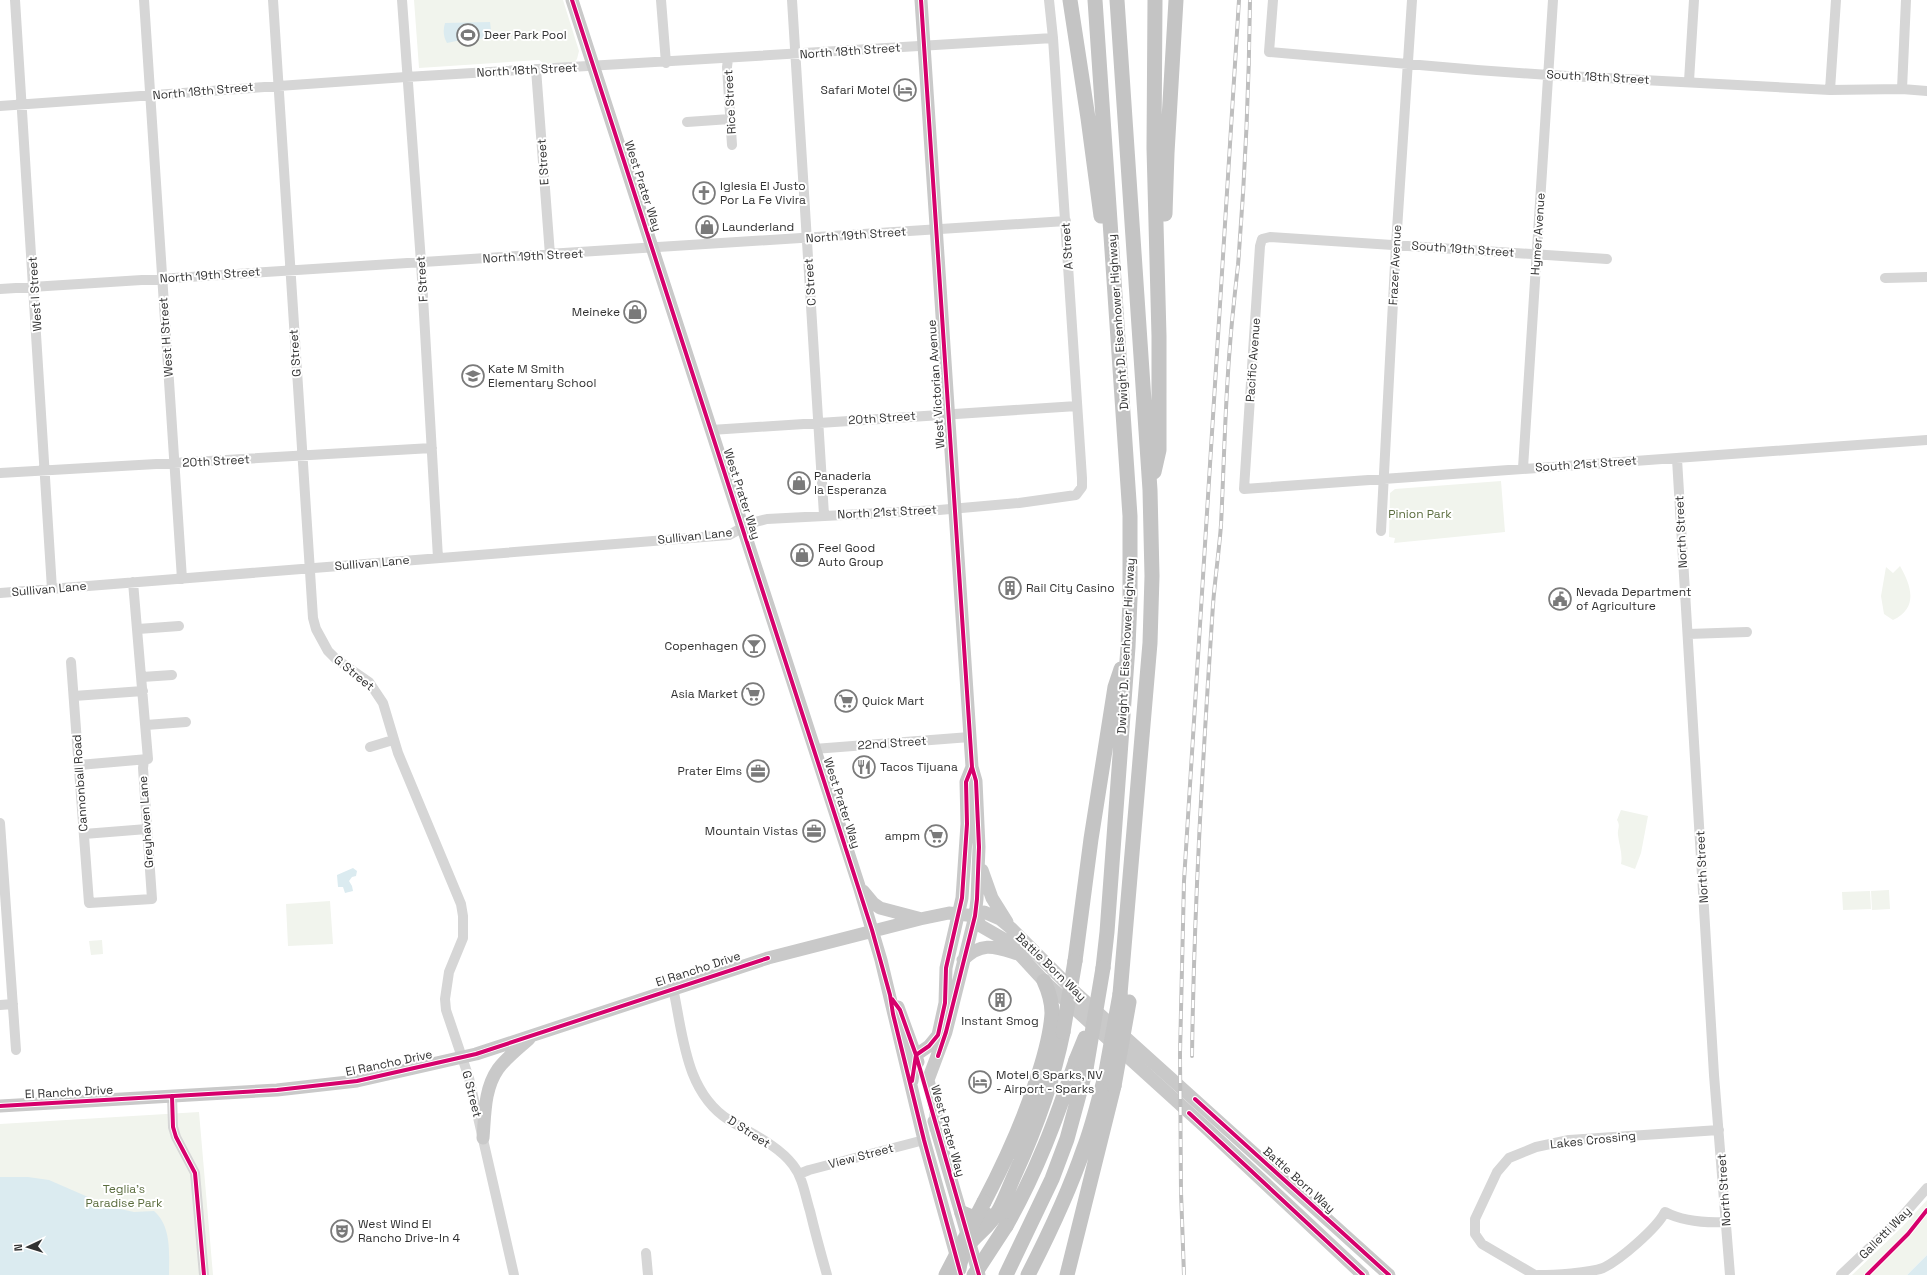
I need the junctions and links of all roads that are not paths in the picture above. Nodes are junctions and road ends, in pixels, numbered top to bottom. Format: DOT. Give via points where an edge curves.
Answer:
graph roads {
  1 [pos="16,0"];
  2 [pos="144,0"];
  3 [pos="273,0"];
  4 [pos="402,0"];
  5 [pos="572,0"];
  6 [pos="662,0"];
  7 [pos="792,0"];
  8 [pos="921,0"];
  9 [pos="1049,0"];
  10 [pos="1070,0"];
  11 [pos="1095,0"];
  12 [pos="1117,0"];
  13 [pos="1155,0"];
  14 [pos="1176,0"];
  15 [pos="1273,0"];
  16 [pos="1412,0"];
  17 [pos="1553,0"];
  18 [pos="1694,0"];
  19 [pos="1836,0"];
  20 [pos="1906,0"];
  21 [pos="1053,38"];
  22 [pos="924,46"];
  23 [pos="795,54"];
  24 [pos="728,58"];
  25 [pos="666,63"];
  26 [pos="1408,65"];
  27 [pos="594,67"];
  28 [pos="536,69"];
  29 [pos="1549,75"];
  30 [pos="406,77"];
  31 [pos="1689,81"];
  32 [pos="277,86"];
  33 [pos="1902,89"];
  34 [pos="1830,90"];
  35 [pos="1927,91"];
  36 [pos="150,96"];
  37 [pos="22,104"];
  38 [pos="0,106"];
  39 [pos="730,119"];
  40 [pos="687,122"];
  41 [pos="732,145"];
  42 [pos="1066,222"];
  43 [pos="936,230"];
  44 [pos="1270,237"];
  45 [pos="807,239"];
  46 [pos="1396,245"];
  47 [pos="652,248"];
  48 [pos="1536,254"];
  49 [pos="550,255"];
  50 [pos="1608,259"];
  51 [pos="421,262"];
  52 [pos="1158,266"];
  53 [pos="289,269"];
  54 [pos="1927,277"];
  55 [pos="162,278"];
  56 [pos="1885,278"];
  57 [pos="1115,281"];
  58 [pos="34,287"];
  59 [pos="0,289"];
  60 [pos="1077,406"];
  61 [pos="948,414"];
  62 [pos="819,422"];
  63 [pos="711,430"];
  64 [pos="1927,440"];
  65 [pos="432,448"];
  66 [pos="301,455"];
  67 [pos="1677,459"];
  68 [pos="175,463"];
  69 [pos="1523,468"];
  70 [pos="45,470"];
  71 [pos="0,473"];
  72 [pos="1382,480"];
  73 [pos="1244,488"];
  74 [pos="1150,490"];
  75 [pos="1080,492"];
  76 [pos="955,508"];
  77 [pos="824,515"];
  78 [pos="743,529"];
  79 [pos="1381,531"];
  80 [pos="438,558"];
  81 [pos="310,569"];
  82 [pos="182,578"];
  83 [pos="133,582"];
  84 [pos="52,589"];
  85 [pos="0,593"];
  86 [pos="179,626"];
  87 [pos="138,629"];
  88 [pos="1747,632"];
  89 [pos="1688,634"];
  90 [pos="1128,647"];
  91 [pos="71,662"];
  92 [pos="172,675"];
  93 [pos="142,677"];
  94 [pos="143,691"];
  95 [pos="74,696"];
  96 [pos="186,722"];
  97 [pos="146,725"];
  98 [pos="970,737"];
  99 [pos="393,740"];
  100 [pos="370,747"];
  101 [pos="814,749"];
  102 [pos="144,760"];
  103 [pos="79,765"];
  104 [pos="972,767"];
  105 [pos="0,824"];
  106 [pos="147,829"];
  107 [pos="84,834"];
  108 [pos="980,862"];
  109 [pos="859,886"];
  110 [pos="89,903"];
  111 [pos="967,914"];
  112 [pos="920,919"];
  113 [pos="1012,929"];
  114 [pos="872,930"];
  115 [pos="1018,954"];
  116 [pos="963,960"];
  117 [pos="1044,981"];
  118 [pos="674,988"];
  119 [pos="890,996"];
  120 [pos="13,1004"];
  121 [pos="0,1005"];
  122 [pos="532,1036"];
  123 [pos="16,1050"];
  124 [pos="916,1055"];
  125 [pos="463,1057"];
  126 [pos="1081,1064"];
  127 [pos="1109,1081"];
  128 [pos="911,1087"];
  129 [pos="172,1096"];
  130 [pos="0,1106"];
  131 [pos="936,1129"];
  132 [pos="1719,1130"];
  133 [pos="483,1138"];
  134 [pos="924,1140"];
  135 [pos="799,1174"];
  136 [pos="1927,1188"];
  137 [pos="1007,1192"];
  138 [pos="962,1213"];
  139 [pos="1726,1222"];
  140 [pos="970,1241"];
  141 [pos="646,1253"];
  142 [pos="955,1273"];
  143 [pos="204,1275"];
  144 [pos="514,1275"];
  145 [pos="648,1275"];
  146 [pos="827,1275"];
  147 [pos="974,1275"];
  148 [pos="979,1275"];
  149 [pos="1006,1275"];
  150 [pos="1028,1275"];
  151 [pos="1067,1275"];
  152 [pos="1363,1275"];
  153 [pos="1389,1275"];
  154 [pos="1537,1275"];
  155 [pos="1730,1275"];
  156 [pos="1841,1275"];
  1 -- 37 [label="street, West I Street"];
  2 -- 36 [label="street, West H Street"];
  3 -- 32 [label="street, G Street"];
  4 -- 30 [label="street, F Street"];
  5 -- 27 [label="main road, West Prater Way"];
  6 -- 25 [label="street"];
  7 -- 23 [label="street, C Street"];
  8 -- 22 [label="main road, West Victorian Avenue"];
  9 -- 21 [label="street, A Street"];
  10 -- 57 [label="highway" via="1102,226"];
  11 -- 57 [label="highway, Dwight D. Eisenhower Highway"];
  12 -- 74 [label="highway, Dwight D. Eisenhower Highway"];
  13 -- 52 [label="highway" via="1153,117"];
  14 -- 52 [label="highway" via="1164,243"];
  15 -- 26 [label="street, South 18th Street" via="1269,52"];
  16 -- 26 [label="street, Frazer Avenue"];
  17 -- 29 [label="street, Hymer Avenue"];
  18 -- 31 [label="street"];
  19 -- 34 [label="street"];
  20 -- 33 [label="street"];
  21 -- 22 [label="street, North 18th Street"];
  21 -- 42 [label="street, A Street"];
  22 -- 23 [label="street, North 18th Street"];
  22 -- 43 [label="main road, West Victorian Avenue"];
  23 -- 24 [label="street, North 18th Street"];
  23 -- 45 [label="street, C Street"];
  24 -- 25 [label="street, North 18th Street"];
  24 -- 39 [label="street, Rice Street"];
  25 -- 27 [label="street, North 18th Street"];
  26 -- 29 [label="street, South 18th Street"];
  26 -- 46 [label="street, Frazer Avenue"];
  27 -- 28 [label="street, North 18th Street"];
  27 -- 47 [label="main road, West Prater Way"];
  28 -- 30 [label="street, North 18th Street"];
  28 -- 49 [label="street, E Street"];
  29 -- 31 [label="street, South 18th Street"];
  29 -- 48 [label="street, Hymer Avenue"];
  30 -- 32 [label="street, North 18th Street"];
  30 -- 51 [label="street, F Street"];
  31 -- 34 [label="street, South 18th Street"];
  32 -- 36 [label="street, North 18th Street"];
  32 -- 53 [label="street, G Street"];
  33 -- 34 [label="street, South 18th Street"];
  33 -- 35 [label="street, South 18th Street"];
  36 -- 37 [label="street, North 18th Street"];
  36 -- 55 [label="street, West H Street"];
  37 -- 38 [label="street, North 18th Street"];
  37 -- 58 [label="street, West I Street"];
  39 -- 40 [label="street"];
  39 -- 41 [label="street, Rice Street"];
  42 -- 43 [label="street, North 19th Street"];
  42 -- 60 [label="street, A Street"];
  43 -- 45 [label="street, North 19th Street"];
  43 -- 61 [label="main road, West Victorian Avenue"];
  44 -- 46 [label="street, South 19th Street"];
  44 -- 73 [label="street, Pacific Avenue" via="1262,239 1260,246"];
  45 -- 47 [label="street, North 19th Street"];
  45 -- 62 [label="street, C Street"];
  46 -- 48 [label="street, South 19th Street"];
  46 -- 72 [label="street, Frazer Avenue"];
  47 -- 49 [label="street, North 19th Street"];
  47 -- 63 [label="main road, West Prater Way"];
  48 -- 50 [label="street, South 19th Street"];
  48 -- 69 [label="street, Hymer Avenue"];
  49 -- 51 [label="street, North 19th Street"];
  51 -- 53 [label="street, North 19th Street"];
  51 -- 65 [label="street, F Street"];
  52 -- 74 [label="highway" via="1159,450"];
  53 -- 55 [label="street, North 19th Street"];
  53 -- 66 [label="street, G Street"];
  54 -- 56 [label="street"];
  55 -- 58 [label="street, North 19th Street"];
  55 -- 68 [label="street, West H Street"];
  57 -- 90 [label="highway, Dwight D. Eisenhower Highway" via="1130,516"];
  58 -- 59 [label="street, North 19th Street"];
  58 -- 70 [label="street, West I Street"];
  60 -- 61 [label="street, 20th Street"];
  60 -- 75 [label="street, A Street" via="1082,478"];
  61 -- 62 [label="street, 20th Street"];
  61 -- 76 [label="main road, West Victorian Avenue"];
  62 -- 63 [label="street, 20th Street"];
  62 -- 77 [label="street, C Street"];
  63 -- 78 [label="main road, West Prater Way"];
  64 -- 67 [label="street, South 21st Street"];
  65 -- 66 [label="street, 20th Street"];
  65 -- 80 [label="street, F Street"];
  66 -- 68 [label="street, 20th Street"];
  66 -- 81 [label="street, G Street"];
  67 -- 69 [label="street, South 21st Street"];
  67 -- 89 [label="street, North Street"];
  68 -- 70 [label="street, 20th Street"];
  68 -- 82 [label="street, West H Street"];
  69 -- 72 [label="street, South 21st Street"];
  70 -- 71 [label="street, 20th Street"];
  70 -- 84 [label="street, West I Street"];
  72 -- 73 [label="street, South 21st Street"];
  72 -- 79 [label="street, Frazer Avenue"];
  74 -- 127 [label="highway, Dwight D. Eisenhower Highway, bridge" via="1150,643 1124,998"];
  75 -- 76 [label="street, North 21st Street" via="1071,497"];
  76 -- 77 [label="street, North 21st Street"];
  76 -- 98 [label="main road, West Victorian Avenue"];
  77 -- 78 [label="street, North 21st Street" via="767,519 751,523"];
  78 -- 80 [label="street, Sullivan Lane" via="729,535"];
  78 -- 101 [label="main road, West Prater Way"];
  80 -- 81 [label="street, Sullivan Lane"];
  81 -- 82 [label="street, Sullivan Lane"];
  81 -- 99 [label="street, G Street" via="313,618 321,640 336,659 360,674 377,691"];
  82 -- 83 [label="street, Sullivan Lane"];
  83 -- 84 [label="street, Sullivan Lane"];
  83 -- 87 [label="street, Greyhaven Lane"];
  84 -- 85 [label="street, Sullivan Lane"];
  86 -- 87 [label="street"];
  87 -- 93 [label="street, Greyhaven Lane"];
  88 -- 89 [label="street"];
  89 -- 132 [label="street, North Street"];
  90 -- 126 [label="highway, Dwight D. Eisenhower Highway, bridge" via="1103,968 1096,1014"];
  90 -- 137 [label="highway, bridge" via="1115,687 1063,1032 1053,1077 1041,1114"];
  91 -- 95 [label="street, Cannonball Road"];
  92 -- 93 [label="street"];
  93 -- 94 [label="street, Greyhaven Lane"];
  94 -- 95 [label="street"];
  94 -- 97 [label="street, Greyhaven Lane"];
  95 -- 103 [label="street, Cannonball Road"];
  96 -- 97 [label="street"];
  97 -- 102 [label="street, Greyhaven Lane" via="148,759"];
  98 -- 101 [label="street, 22nd Street"];
  98 -- 104 [label="main road, West Victorian Avenue"];
  99 -- 100 [label="street"];
  99 -- 125 [label="street, G Street" via="461,904 463,938 449,972 445,999 448,1017"];
  101 -- 109 [label="main road, West Prater Way"];
  102 -- 103 [label="street"];
  102 -- 106 [label="street, Greyhaven Lane"];
  103 -- 107 [label="street, Cannonball Road"];
  104 -- 108 [label="main road, West Victorian Avenue" via="976,781"];
  104 -- 111 [label="main road, West Victorian Avenue" via="966,782"];
  105 -- 120 [label="street"];
  106 -- 107 [label="street"];
  106 -- 110 [label="street, Greyhaven Lane" via="152,898"];
  107 -- 110 [label="street, Cannonball Road"];
  108 -- 111 [label="main road, West Victorian Avenue"];
  108 -- 113 [label="main road" via="992,898"];
  109 -- 112 [label="main road" via="880,908"];
  109 -- 114 [label="main road, West Prater Way"];
  111 -- 112 [label="main road, El Rancho Drive" via="948,913"];
  111 -- 113 [label="main road, Battle Born Way" via="984,912 1000,919"];
  111 -- 115 [label="main road, Battle Born Way" via="981,926 1007,941"];
  111 -- 116 [label="main road, West Victorian Avenue"];
  111 -- 124 [label="main road, West Victorian Avenue" via="946,968 946,1003 938,1035 929,1046"];
  112 -- 114 [label="main road, El Rancho Drive"];
  113 -- 153 [label="main road, Battle Born Way" via="1075,992"];
  114 -- 118 [label="main road, El Rancho Drive" via="761,960"];
  114 -- 119 [label="main road, West Prater Way"];
  115 -- 116 [label="main road" via="987,947 971,952"];
  115 -- 117 [label="main road, Battle Born Way"];
  116 -- 131 [label="main road, West Victorian Avenue" via="946,1032 928,1080 936,1112"];
  117 -- 142 [label="highway, bridge" via="1051,996 1052,1013 1044,1056 1020,1128 984,1202"];
  117 -- 152 [label="main road, Battle Born Way"];
  118 -- 122 [label="main road, El Rancho Drive"];
  118 -- 135 [label="street, D Street" via="689,1062 699,1089 707,1101 718,1112 786,1157"];
  119 -- 124 [label="main road, West Prater Way" via="900,1010"];
  119 -- 128 [label="main road, West Prater Way"];
  120 -- 121 [label="street"];
  120 -- 123 [label="street"];
  122 -- 125 [label="main road, El Rancho Drive"];
  122 -- 133 [label="main road" via="501,1065 494,1076 488,1093"];
  124 -- 128 [label="main road"];
  124 -- 131 [label="main road, West Prater Way"];
  125 -- 129 [label="main road, El Rancho Drive" via="394,1074 316,1087"];
  125 -- 133 [label="street, G Street"];
  126 -- 147 [label="highway, bridge" via="1037,1167 1006,1226"];
  126 -- 149 [label="highway, Dwight D. Eisenhower Highway" via="1066,1140 1052,1179"];
  127 -- 150 [label="highway, Dwight D. Eisenhower Highway" via="1070,1187"];
  127 -- 151 [label="highway"];
  128 -- 134 [label="main road, West Prater Way"];
  129 -- 130 [label="main road, El Rancho Drive"];
  129 -- 143 [label="street" via="173,1127 195,1173"];
  131 -- 138 [label="main road, West Prater Way"];
  132 -- 139 [label="street, North Street"];
  132 -- 154 [label="street, Lakes Crossing" via="1569,1140 1536,1147 1508,1158 1497,1172 1475,1219 1475,1234 1482,1244"];
  133 -- 144 [label="street, G Street"];
  134 -- 135 [label="street, View Street"];
  134 -- 142 [label="main road, West Prater Way"];
  135 -- 146 [label="street, D Street"];
  136 -- 156 [label="street, Galletti Way" via="1900,1220"];
  137 -- 138 [label="highway" via="994,1210 986,1216 974,1218"];
  137 -- 140 [label="highway" via="989,1225"];
  138 -- 140 [label="main road, West Prater Way"];
  139 -- 154 [label="street, Lakes Crossing" via="1696,1222 1665,1212 1660,1221 1621,1256 1602,1268"];
  139 -- 155 [label="street, North Street"];
  140 -- 142 [label="highway"];
  140 -- 148 [label="main road, West Prater Way"];
  141 -- 145 [label="street"];
}
